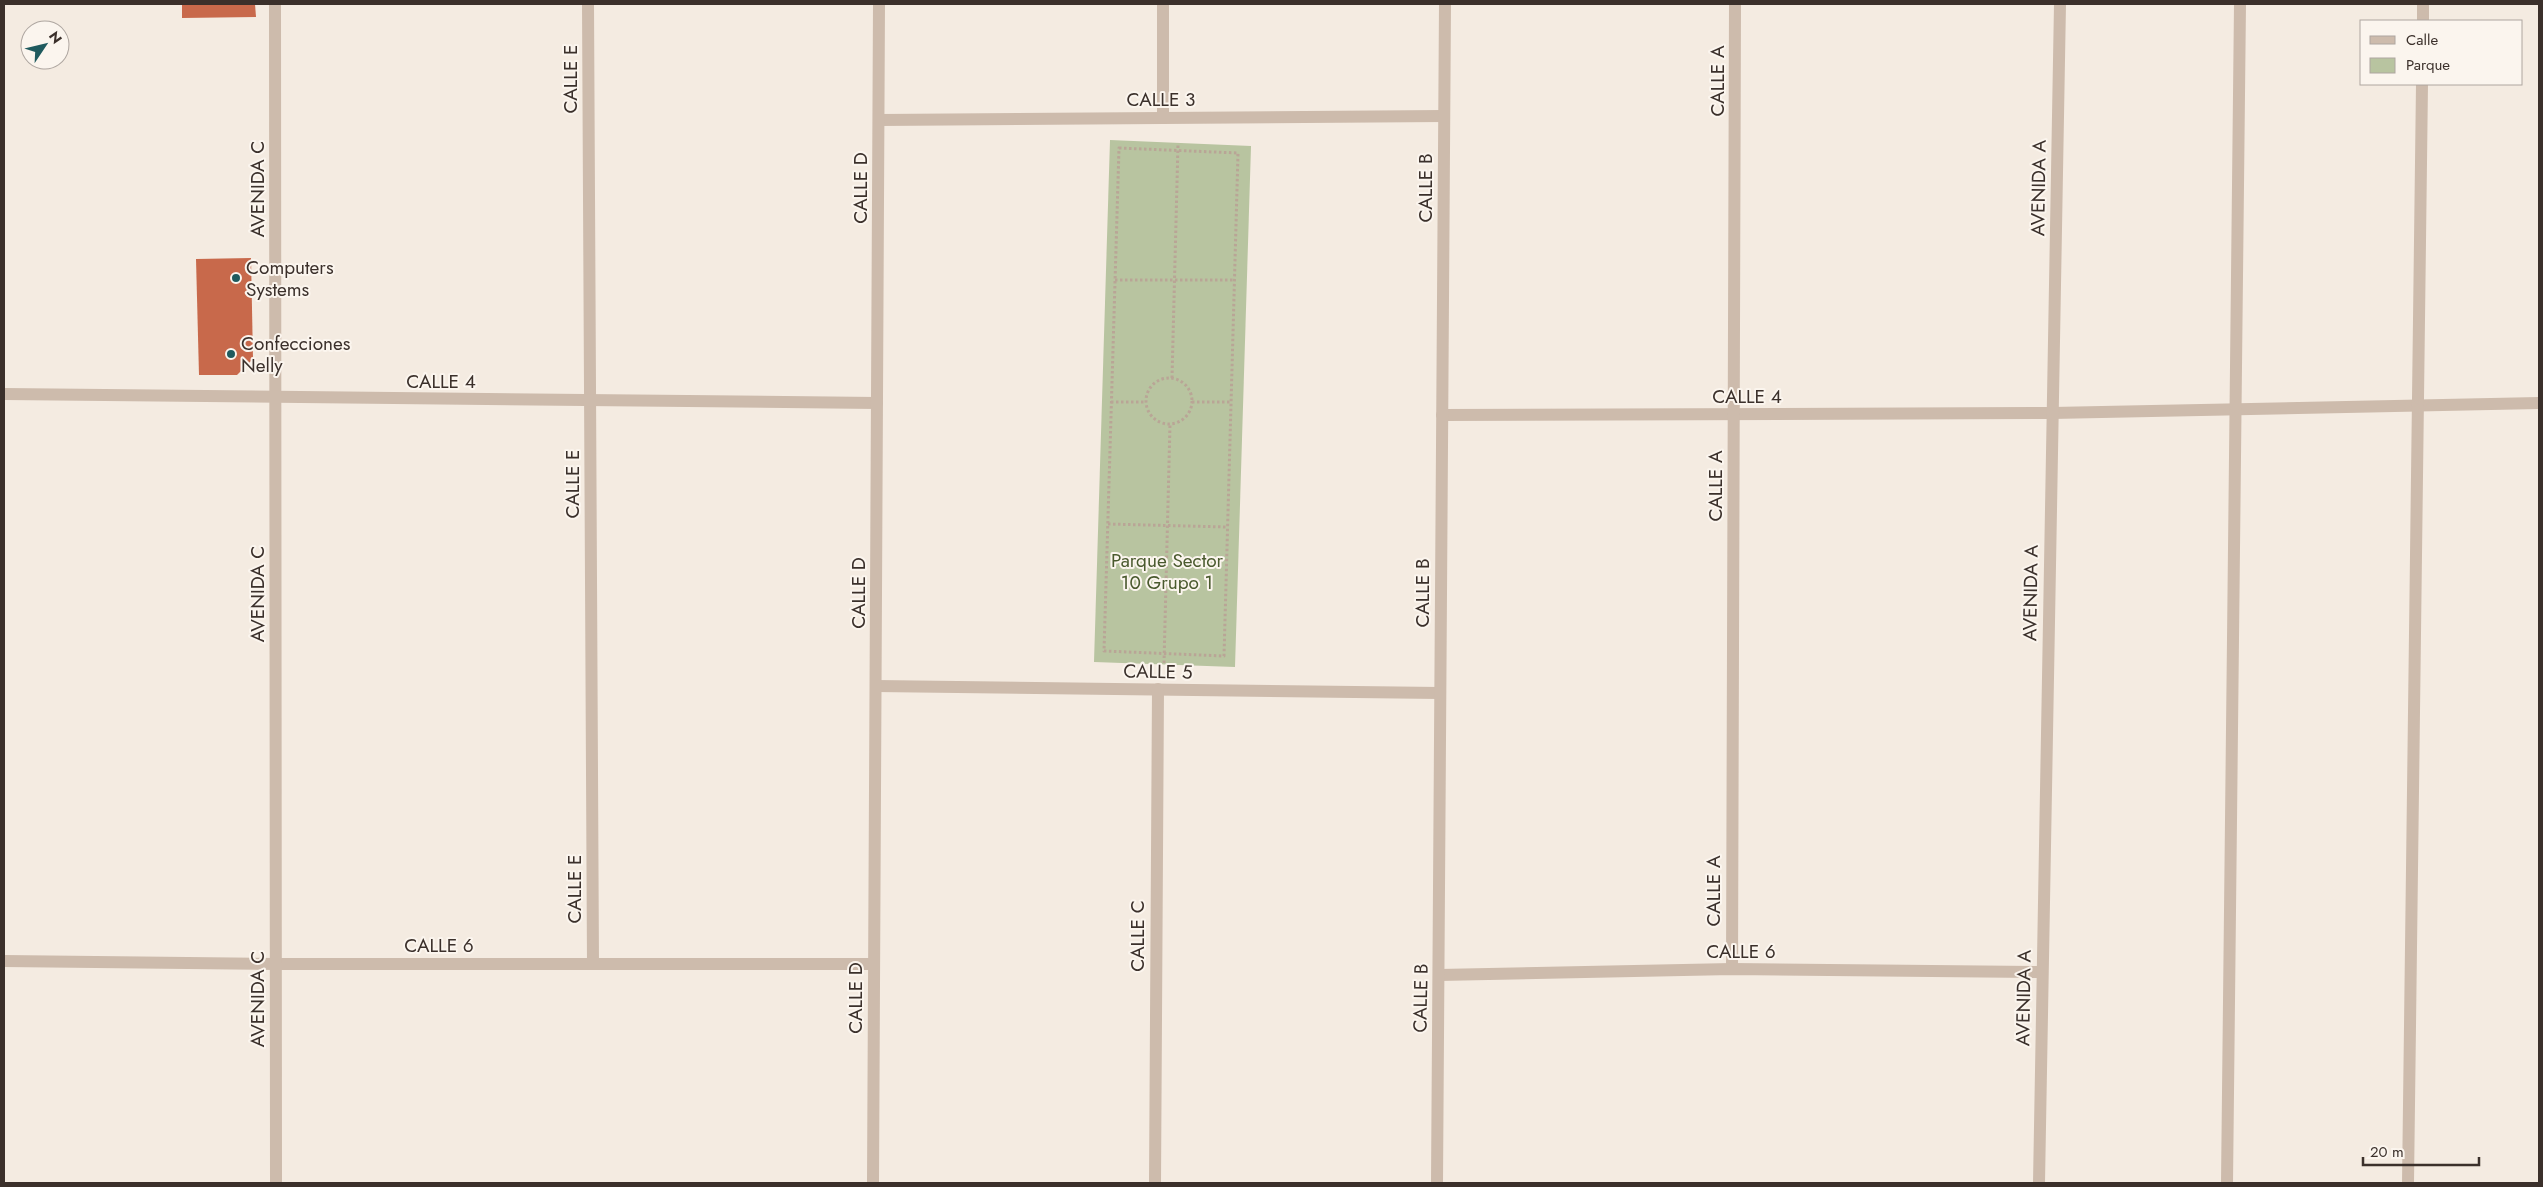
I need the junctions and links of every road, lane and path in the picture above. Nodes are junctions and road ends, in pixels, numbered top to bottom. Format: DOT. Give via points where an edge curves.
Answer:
graph roads {
  1 [pos="275,4"];
  2 [pos="588,4"];
  3 [pos="879,4"];
  4 [pos="1163,4"];
  5 [pos="1445,4"];
  6 [pos="1736,4"];
  7 [pos="2060,4"];
  8 [pos="2240,4"];
  9 [pos="2423,4"];
  10 [pos="2423,20"];
  11 [pos="2422,85"];
  12 [pos="1444,116"];
  13 [pos="1162,118"];
  14 [pos="1180,118"];
  15 [pos="879,120"];
  16 [pos="1178,151"];
  17 [pos="1115,280"];
  18 [pos="1174,280"];
  19 [pos="1234,280"];
  20 [pos="1172,378"];
  21 [pos="4,394"];
  22 [pos="276,398"];
  23 [pos="590,400"];
  24 [pos="1111,402"];
  25 [pos="1146,402"];
  26 [pos="1192,402"];
  27 [pos="1231,402"];
  28 [pos="877,403"];
  29 [pos="2539,403"];
  30 [pos="2418,407"];
  31 [pos="2236,410"];
  32 [pos="2052,413"];
  33 [pos="1734,414"];
  34 [pos="1442,416"];
  35 [pos="1170,424"];
  36 [pos="1108,524"];
  37 [pos="1168,526"];
  38 [pos="1227,527"];
  39 [pos="1164,654"];
  40 [pos="876,686"];
  41 [pos="1160,689"];
  42 [pos="1440,693"];
  43 [pos="4,961"];
  44 [pos="276,964"];
  45 [pos="593,964"];
  46 [pos="874,964"];
  47 [pos="1732,969"];
  48 [pos="2042,972"];
  49 [pos="1439,975"];
  50 [pos="276,1183"];
  51 [pos="873,1183"];
  52 [pos="1154,1183"];
  53 [pos="1437,1183"];
  54 [pos="2039,1183"];
  55 [pos="2227,1183"];
  56 [pos="2408,1183"];
  1 -- 22 [label="street, AVENIDA C"];
  2 -- 23 [label="street, CALLE E"];
  3 -- 15 [label="street, CALLE D"];
  4 -- 13 [label="street"];
  5 -- 12 [label="street, CALLE B"];
  6 -- 33 [label="street, CALLE A"];
  7 -- 32 [label="street, AVENIDA A"];
  8 -- 31 [label="street"];
  9 -- 10 [label="street"];
  11 -- 30 [label="street"];
  12 -- 14 [label="street, CALLE 3"];
  12 -- 34 [label="street, CALLE B"];
  13 -- 14 [label="street, CALLE 3"];
  13 -- 15 [label="street, CALLE 3"];
  14 -- 16 [label="path"];
  15 -- 28 [label="street, CALLE D"];
  16 -- 17 [label="path" via="1118,148"];
  16 -- 18 [label="path"];
  16 -- 19 [label="path" via="1238,152"];
  17 -- 18 [label="path"];
  17 -- 24 [label="path"];
  18 -- 19 [label="path"];
  18 -- 20 [label="path"];
  19 -- 27 [label="path"];
  20 -- 25 [label="path" via="1159,379 1151,385"];
  20 -- 26 [label="path" via="1188,387"];
  21 -- 22 [label="street, CALLE 4"];
  22 -- 23 [label="street, CALLE 4"];
  22 -- 44 [label="street, AVENIDA C"];
  23 -- 28 [label="street, CALLE 4"];
  23 -- 45 [label="street, CALLE E"];
  24 -- 25 [label="path"];
  24 -- 36 [label="path"];
  25 -- 35 [label="path" via="1150,414 1157,421"];
  26 -- 27 [label="path"];
  26 -- 35 [label="path" via="1187,416"];
  27 -- 38 [label="path"];
  28 -- 40 [label="street, CALLE D"];
  29 -- 30 [label="street, CALLE 4"];
  30 -- 31 [label="street, CALLE 4"];
  30 -- 56 [label="street"];
  31 -- 32 [label="street, CALLE 4"];
  31 -- 55 [label="street"];
  32 -- 33 [label="street, CALLE 4"];
  32 -- 48 [label="street, AVENIDA A"];
  33 -- 34 [label="street, CALLE 4"];
  33 -- 47 [label="street, CALLE A"];
  34 -- 42 [label="street, CALLE B"];
  35 -- 37 [label="path"];
  36 -- 37 [label="path"];
  36 -- 39 [label="path" via="1104,652"];
  37 -- 38 [label="path"];
  37 -- 39 [label="path"];
  38 -- 39 [label="path" via="1224,656"];
  39 -- 41 [label="path"];
  40 -- 41 [label="street, CALLE 5"];
  40 -- 46 [label="street, CALLE D"];
  41 -- 42 [label="street, CALLE 5"];
  41 -- 52 [label="street, CALLE C"];
  42 -- 49 [label="street, CALLE B"];
  43 -- 44 [label="street, CALLE 6"];
  44 -- 45 [label="street, CALLE 6"];
  44 -- 50 [label="street, AVENIDA C"];
  45 -- 46 [label="street, CALLE 6"];
  46 -- 51 [label="street, CALLE D"];
  47 -- 48 [label="street, CALLE 6"];
  47 -- 49 [label="street, CALLE 6"];
  48 -- 54 [label="street, AVENIDA A"];
  49 -- 53 [label="street, CALLE B"];
}
